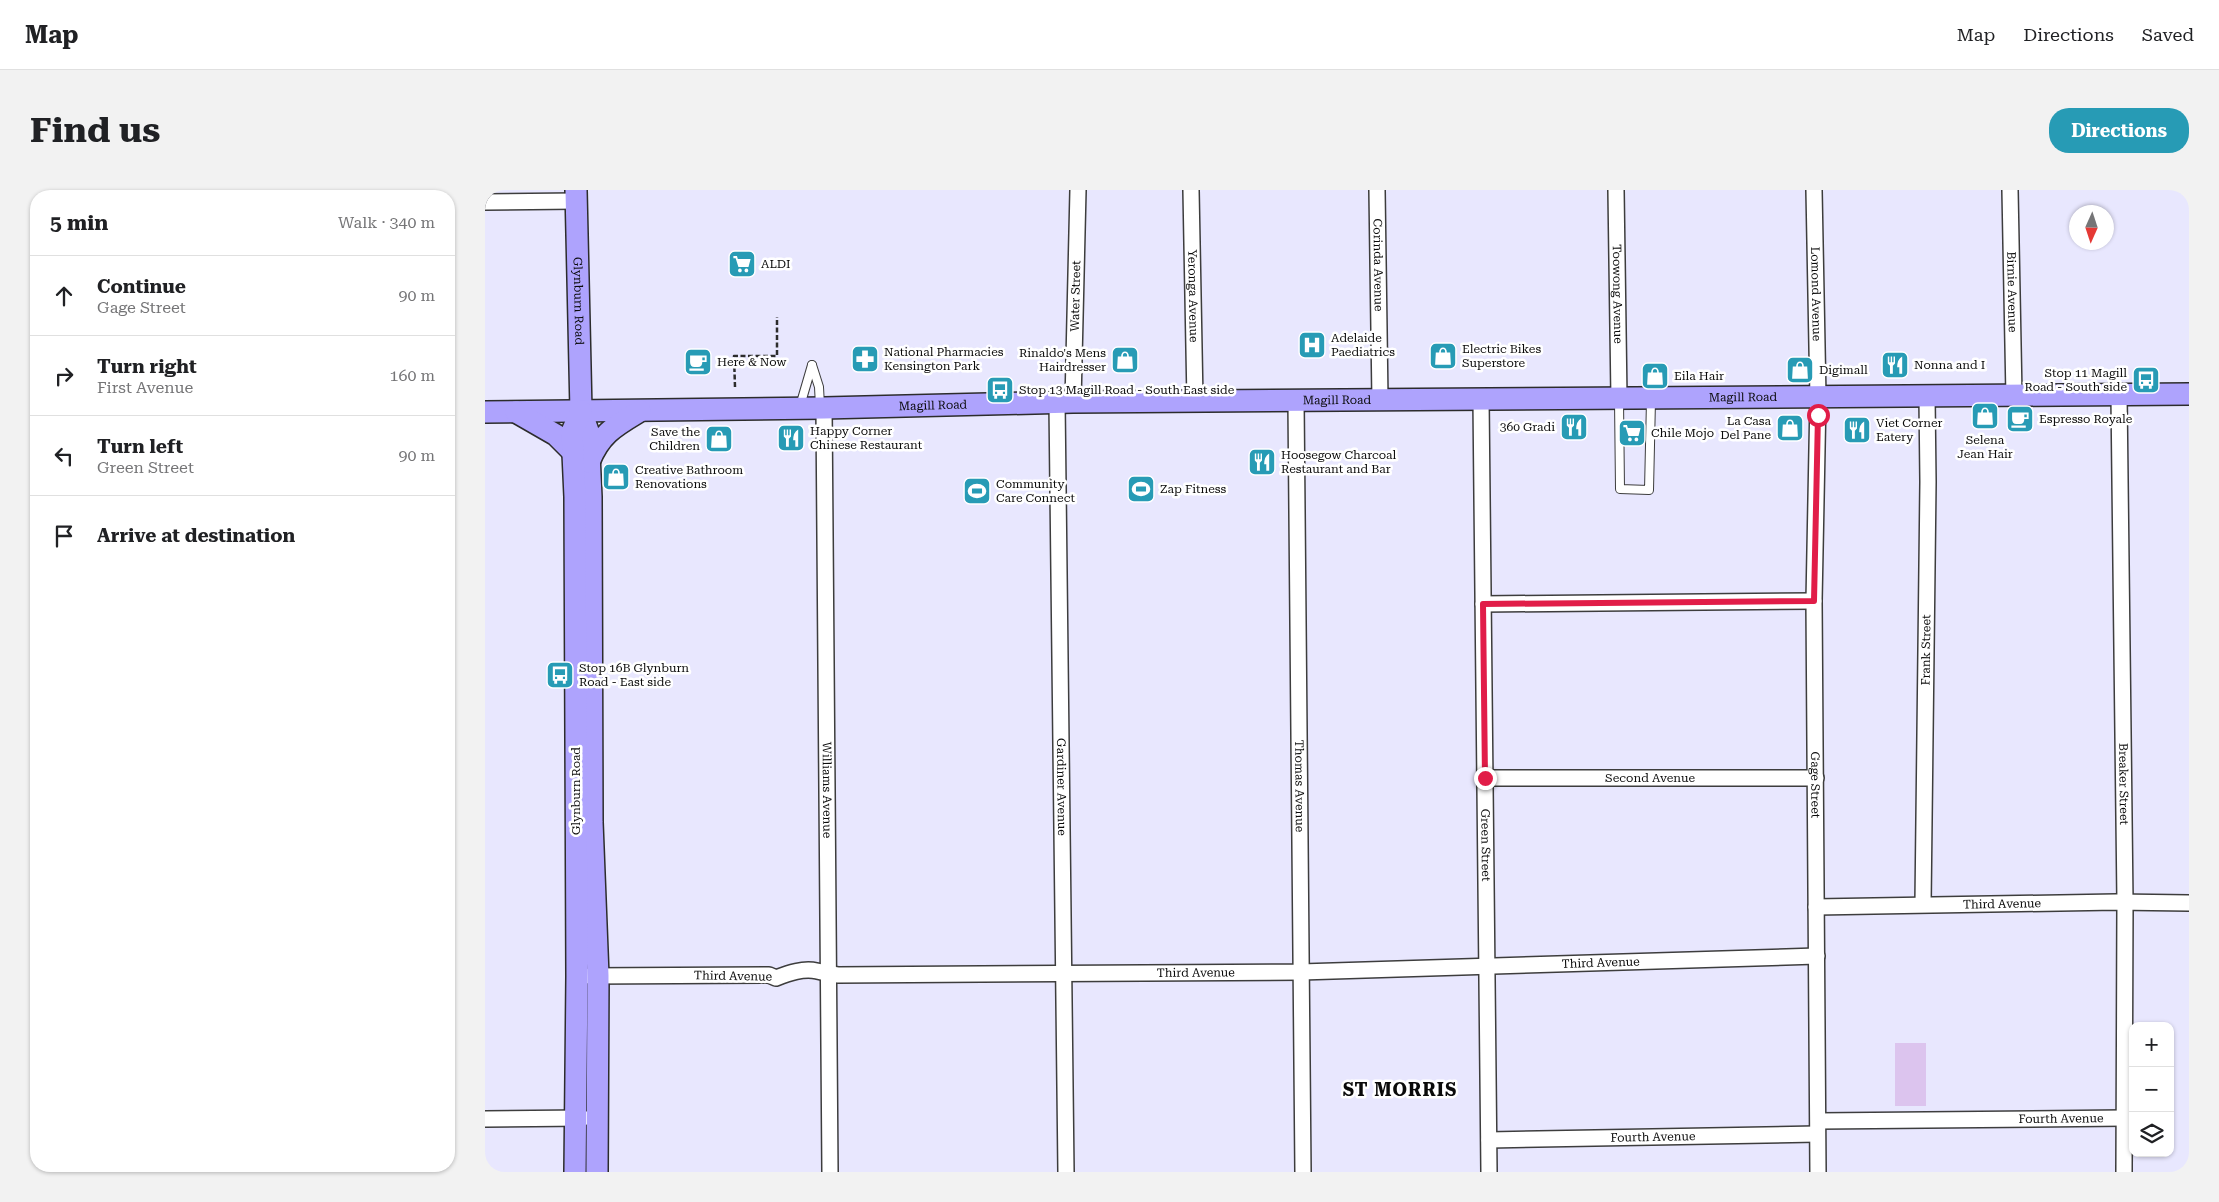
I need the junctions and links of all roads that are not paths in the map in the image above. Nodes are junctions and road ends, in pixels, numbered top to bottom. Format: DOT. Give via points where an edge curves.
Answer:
graph roads {
  1 [pos="1078,190"];
  2 [pos="1191,190"];
  3 [pos="1377,190"];
  4 [pos="1616,190"];
  5 [pos="1814,190"];
  6 [pos="2010,190"];
  7 [pos="576,195"];
  8 [pos="485,202"];
  9 [pos="2189,394"];
  10 [pos="2119,395"];
  11 [pos="2014,396"];
  12 [pos="1927,397"];
  13 [pos="1619,398"];
  14 [pos="1651,398"];
  15 [pos="1818,398"];
  16 [pos="1481,399"];
  17 [pos="1380,400"];
  18 [pos="1195,401"];
  19 [pos="1296,401"];
  20 [pos="1065,402"];
  21 [pos="822,408"];
  22 [pos="799,409"];
  23 [pos="581,411"];
  24 [pos="640,411"];
  25 [pos="485,412"];
  26 [pos="516,412"];
  27 [pos="581,457"];
  28 [pos="1814,601"];
  29 [pos="1483,604"];
  30 [pos="1485,778"];
  31 [pos="1815,778"];
  32 [pos="2125,902"];
  33 [pos="2189,903"];
  34 [pos="1923,904"];
  35 [pos="1816,907"];
  36 [pos="1817,956"];
  37 [pos="1487,966"];
  38 [pos="1301,972"];
  39 [pos="828,974"];
  40 [pos="1063,974"];
  41 [pos="587,976"];
  42 [pos="575,1118"];
  43 [pos="597,1118"];
  44 [pos="2124,1118"];
  45 [pos="485,1119"];
  46 [pos="1818,1127"];
  47 [pos="1489,1140"];
  48 [pos="575,1172"];
  49 [pos="597,1172"];
  50 [pos="830,1172"];
  51 [pos="1066,1172"];
  52 [pos="1303,1172"];
  53 [pos="1489,1172"];
  54 [pos="1818,1172"];
  55 [pos="2125,1172"];
  1 -- 20 [label="street, Water Street"];
  2 -- 18 [label="street, Yeronga Avenue"];
  3 -- 17 [label="street, Corinda Avenue"];
  4 -- 13 [label="street, Toowong Avenue"];
  5 -- 15 [label="street, Lomond Avenue"];
  6 -- 11 [label="street, Birnie Avenue"];
  7 -- 8 [label="street"];
  7 -- 23 [label="main road, Glynburn Road"];
  9 -- 10 [label="main road, Magill Road"];
  10 -- 11 [label="main road, Magill Road"];
  10 -- 32 [label="street, Breaker Street"];
  11 -- 12 [label="main road, Magill Road"];
  12 -- 15 [label="main road, Magill Road"];
  12 -- 34 [label="street, Frank Street"];
  13 -- 14 [label="main road, Magill Road"];
  13 -- 14 [label="lane" via="1620,489 1649,490"];
  13 -- 16 [label="main road, Magill Road"];
  14 -- 15 [label="main road, Magill Road"];
  15 -- 28 [label="street, Gage Street"];
  16 -- 17 [label="main road, Magill Road"];
  16 -- 29 [label="street, Green Street"];
  17 -- 19 [label="main road, Magill Road"];
  18 -- 19 [label="main road, Magill Road"];
  18 -- 20 [label="main road, Magill Road"];
  19 -- 38 [label="street, Thomas Avenue"];
  20 -- 21 [label="main road, Magill Road"];
  20 -- 40 [label="street, Gardiner Avenue"];
  21 -- 22 [label="main road, Magill Road"];
  21 -- 22 [label="lane" via="812,365"];
  21 -- 39 [label="street, Williams Avenue"];
  22 -- 24 [label="main road, Magill Road"];
  23 -- 24 [label="main road, Magill Road"];
  23 -- 26 [label="main road, Magill Road"];
  23 -- 27 [label="main road, Glynburn Road" via="588,431"];
  24 -- 27 [label="main road" via="613,427"];
  25 -- 26 [label="main road, Magill Road"];
  26 -- 27 [label="main road" via="556,435"];
  27 -- 41 [label="main road, Glynburn Road" via="575,507 584,735"];
  28 -- 29 [label="street"];
  28 -- 31 [label="street, Gage Street"];
  29 -- 30 [label="street, Green Street"];
  30 -- 31 [label="street, Second Avenue"];
  30 -- 37 [label="street, Green Street"];
  31 -- 35 [label="street, Gage Street"];
  32 -- 33 [label="street, Third Avenue"];
  32 -- 34 [label="street, Third Avenue"];
  32 -- 44 [label="street, Breaker Street"];
  34 -- 35 [label="street, Third Avenue"];
  35 -- 36 [label="street, Gage Street"];
  36 -- 37 [label="street, Third Avenue"];
  36 -- 46 [label="street, Gage Street"];
  37 -- 38 [label="street, Third Avenue"];
  37 -- 47 [label="street, Green Street"];
  38 -- 40 [label="street, Third Avenue"];
  38 -- 52 [label="street, Thomas Avenue"];
  39 -- 40 [label="street, Third Avenue"];
  39 -- 41 [label="street, Third Avenue" via="809,970 776,978 769,975"];
  39 -- 50 [label="street, Williams Avenue"];
  40 -- 51 [label="street, Gardiner Avenue"];
  41 -- 42 [label="main road, Glynburn Road"];
  41 -- 43 [label="main road, Glynburn Road"];
  42 -- 43 [label="street"];
  42 -- 45 [label="street"];
  42 -- 48 [label="main road, Glynburn Road"];
  43 -- 49 [label="main road, Glynburn Road"];
  44 -- 46 [label="street, Fourth Avenue"];
  44 -- 55 [label="street, Breaker Street"];
  46 -- 47 [label="street, Fourth Avenue"];
  46 -- 54 [label="street, Gage Street"];
  47 -- 53 [label="street, Green Street"];
}
